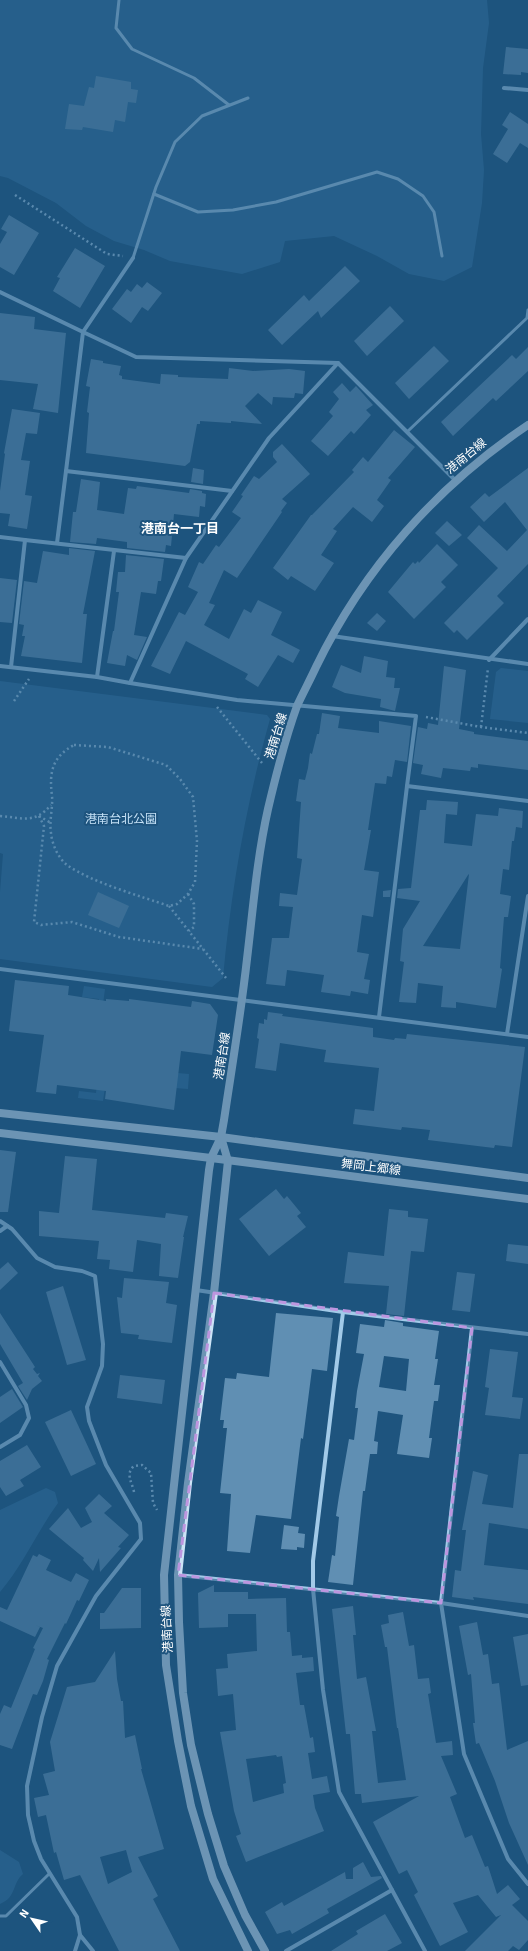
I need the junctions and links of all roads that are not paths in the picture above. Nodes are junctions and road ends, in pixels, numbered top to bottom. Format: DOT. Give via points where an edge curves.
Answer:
graph roads {
  1 [pos="119,0"];
  2 [pos="504,88"];
  3 [pos="528,90"];
  4 [pos="248,98"];
  5 [pos="229,105"];
  6 [pos="154,194"];
  7 [pos="442,256"];
  8 [pos="133,258"];
  9 [pos="0,292"];
  10 [pos="528,310"];
  11 [pos="82,332"];
  12 [pos="338,363"];
  13 [pos="528,425"];
  14 [pos="408,431"];
  15 [pos="66,471"];
  16 [pos="455,480"];
  17 [pos="232,491"];
  18 [pos="0,537"];
  19 [pos="25,540"];
  20 [pos="57,543"];
  21 [pos="114,551"];
  22 [pos="186,558"];
  23 [pos="528,619"];
  24 [pos="331,636"];
  25 [pos="489,660"];
  26 [pos="528,664"];
  27 [pos="0,666"];
  28 [pos="11,667"];
  29 [pos="97,677"];
  30 [pos="130,683"];
  31 [pos="298,706"];
  32 [pos="407,786"];
  33 [pos="528,800"];
  34 [pos="528,896"];
  35 [pos="0,969"];
  36 [pos="242,1001"];
  37 [pos="379,1017"];
  38 [pos="507,1034"];
  39 [pos="528,1037"];
  40 [pos="0,1113"];
  41 [pos="0,1133"];
  42 [pos="221,1137"];
  43 [pos="211,1158"];
  44 [pos="228,1161"];
  45 [pos="528,1178"];
  46 [pos="528,1199"];
  47 [pos="0,1221"];
  48 [pos="7,1226"];
  49 [pos="0,1231"];
  50 [pos="196,1290"];
  51 [pos="214,1294"];
  52 [pos="343,1312"];
  53 [pos="472,1328"];
  54 [pos="528,1334"];
  55 [pos="0,1362"];
  56 [pos="0,1447"];
  57 [pos="178,1575"];
  58 [pos="313,1589"];
  59 [pos="441,1603"];
  60 [pos="528,1616"];
  61 [pos="49,1874"];
  62 [pos="528,1884"];
  63 [pos="392,1890"];
  64 [pos="0,1916"];
  65 [pos="80,1935"];
  66 [pos="75,1951"];
  67 [pos="94,1951"];
  68 [pos="248,1951"];
  69 [pos="265,1951"];
  70 [pos="286,1951"];
  71 [pos="425,1951"];
  1 -- 5 [label="lane" via="116,28 132,49 194,78"];
  2 -- 3 [label="street"];
  4 -- 5 [label="lane"];
  5 -- 6 [label="lane" via="202,116 175,142"];
  6 -- 7 [label="lane" via="198,212 233,210 276,202 377,172 398,179 423,196 434,212"];
  6 -- 8 [label="lane"];
  8 -- 11 [label="street"];
  9 -- 11 [label="street"];
  10 -- 14 [label="lane" via="527,318"];
  11 -- 12 [label="street" via="136,357"];
  11 -- 15 [label="street"];
  12 -- 14 [label="street"];
  12 -- 17 [label="street" via="269,438"];
  13 -- 16 [label="street, 港南台線"];
  14 -- 16 [label="street"];
  15 -- 17 [label="street"];
  15 -- 20 [label="street"];
  16 -- 24 [label="street, 港南台線" via="406,530 373,571"];
  17 -- 22 [label="street"];
  18 -- 19 [label="street"];
  19 -- 20 [label="street"];
  19 -- 28 [label="street"];
  20 -- 21 [label="street"];
  21 -- 22 [label="street"];
  21 -- 29 [label="street"];
  22 -- 30 [label="street"];
  23 -- 25 [label="street"];
  24 -- 25 [label="street"];
  24 -- 31 [label="street, 港南台線"];
  25 -- 26 [label="street"];
  27 -- 28 [label="street"];
  28 -- 29 [label="street"];
  29 -- 30 [label="street"];
  30 -- 31 [label="street" via="237,700"];
  31 -- 32 [label="street" via="416,716"];
  31 -- 36 [label="street, 港南台線" via="267,810"];
  32 -- 33 [label="street"];
  32 -- 37 [label="street"];
  34 -- 38 [label="street"];
  35 -- 36 [label="street"];
  36 -- 37 [label="street"];
  36 -- 42 [label="street, 港南台線"];
  37 -- 38 [label="street"];
  38 -- 39 [label="street"];
  40 -- 42 [label="street, 舞岡上郷線"];
  41 -- 43 [label="street, 舞岡上郷線"];
  42 -- 43 [label="street"];
  42 -- 44 [label="street"];
  42 -- 45 [label="street, 舞岡上郷線"];
  43 -- 44 [label="street, 舞岡上郷線"];
  43 -- 50 [label="street"];
  44 -- 46 [label="street, 舞岡上郷線"];
  44 -- 51 [label="street, 港南台線"];
  47 -- 48 [label="street"];
  48 -- 49 [label="street"];
  48 -- 61 [label="street" via="37,1258 55,1267 82,1270 95,1276 103,1344 102,1366 87,1407 89,1421 106,1465 140,1523 141,1539 96,1596 57,1666 42,1717 27,1793 28,1815 34,1840"];
  50 -- 51 [label="street"];
  50 -- 68 [label="street" via="171,1494 164,1575 166,1665 191,1806 213,1879"];
  51 -- 52 [label="street"];
  51 -- 57 [label="street, 港南台線"];
  52 -- 53 [label="street"];
  52 -- 58 [label="street" via="312,1562"];
  53 -- 54 [label="street"];
  53 -- 59 [label="street"];
  55 -- 56 [label="street" via="26,1405 30,1418 20,1435"];
  57 -- 58 [label="street"];
  57 -- 69 [label="street, 港南台線" via="183,1693 191,1745 224,1866 245,1915"];
  58 -- 59 [label="street"];
  58 -- 63 [label="street" via="323,1690 339,1792"];
  59 -- 60 [label="street"];
  59 -- 62 [label="street" via="464,1754 508,1859"];
  61 -- 64 [label="lane" via="6,1916"];
  61 -- 65 [label="street" via="77,1917"];
  63 -- 70 [label="street"];
  63 -- 71 [label="street"];
  65 -- 66 [label="street"];
  65 -- 67 [label="street"];
}
